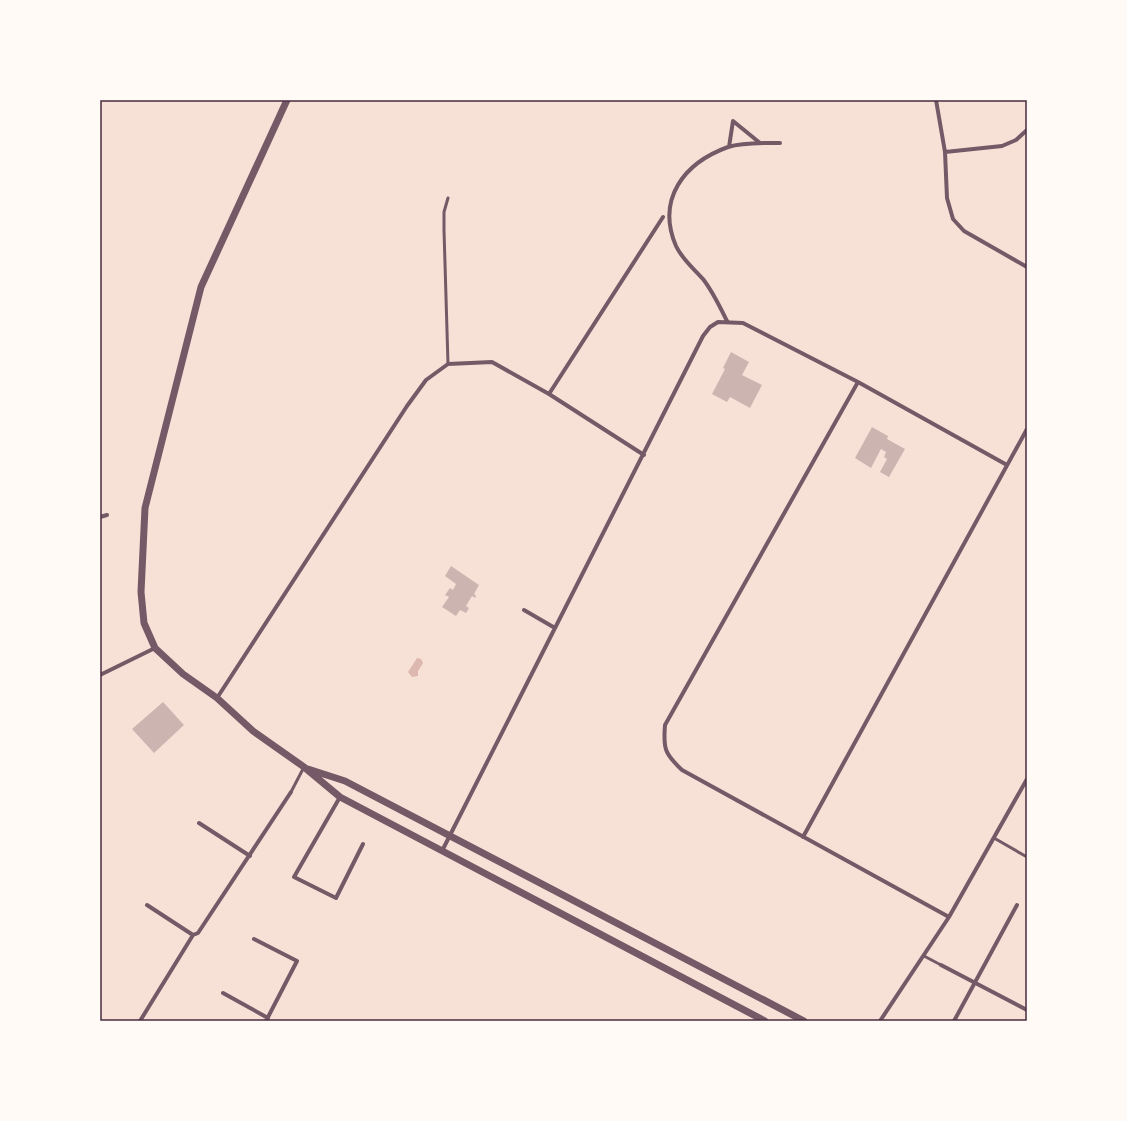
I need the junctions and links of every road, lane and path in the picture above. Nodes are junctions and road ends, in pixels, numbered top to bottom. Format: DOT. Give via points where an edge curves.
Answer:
graph roads {
  1 [pos="287,100"];
  2 [pos="936,100"];
  3 [pos="1027,130"];
  4 [pos="760,143"];
  5 [pos="780,143"];
  6 [pos="729,147"];
  7 [pos="946,152"];
  8 [pos="448,198"];
  9 [pos="663,217"];
  10 [pos="1027,267"];
  11 [pos="728,321"];
  12 [pos="448,364"];
  13 [pos="858,382"];
  14 [pos="549,394"];
  15 [pos="1027,429"];
  16 [pos="644,455"];
  17 [pos="1007,465"];
  18 [pos="107,515"];
  19 [pos="100,517"];
  20 [pos="524,610"];
  21 [pos="556,628"];
  22 [pos="155,648"];
  23 [pos="100,675"];
  24 [pos="217,698"];
  25 [pos="304,767"];
  26 [pos="1027,779"];
  27 [pos="291,792"];
  28 [pos="340,797"];
  29 [pos="200,823"];
  30 [pos="450,835"];
  31 [pos="803,837"];
  32 [pos="994,838"];
  33 [pos="363,844"];
  34 [pos="442,851"];
  35 [pos="250,856"];
  36 [pos="1027,857"];
  37 [pos="147,905"];
  38 [pos="1017,905"];
  39 [pos="949,917"];
  40 [pos="193,935"];
  41 [pos="254,939"];
  42 [pos="924,956"];
  43 [pos="941,965"];
  44 [pos="974,982"];
  45 [pos="223,993"];
  46 [pos="1027,1010"];
  47 [pos="267,1019"];
  48 [pos="140,1021"];
  49 [pos="765,1021"];
  50 [pos="804,1021"];
  51 [pos="880,1021"];
  52 [pos="954,1021"];
  1 -- 22 [label="street" via="201,288 145,508 140,592 144,623"];
  2 -- 7 [label="street"];
  3 -- 7 [label="street" via="1016,140 1002,146"];
  4 -- 5 [label="street"];
  4 -- 6 [label="street"];
  4 -- 6 [label="street" via="733,121"];
  6 -- 11 [label="street" via="691,168 679,182 668,218 676,247 703,280"];
  7 -- 10 [label="street" via="947,198 953,219 964,231"];
  8 -- 12 [label="lane" via="444,212"];
  9 -- 14 [label="street"];
  11 -- 13 [label="street" via="743,323"];
  11 -- 16 [label="street" via="718,322 703,336"];
  12 -- 14 [label="street" via="492,362"];
  12 -- 24 [label="street" via="426,380 407,406"];
  13 -- 17 [label="street"];
  13 -- 31 [label="street" via="665,725 663,743 666,753 682,770"];
  14 -- 16 [label="street"];
  15 -- 17 [label="street"];
  16 -- 21 [label="street"];
  17 -- 31 [label="street"];
  18 -- 19 [label="street"];
  20 -- 21 [label="street"];
  21 -- 30 [label="street"];
  22 -- 23 [label="street"];
  22 -- 24 [label="street" via="183,674"];
  24 -- 25 [label="street" via="253,731"];
  25 -- 27 [label="lane"];
  25 -- 28 [label="street"];
  25 -- 30 [label="street" via="345,781"];
  26 -- 32 [label="street"];
  27 -- 35 [label="street"];
  28 -- 33 [label="street" via="294,878 336,898"];
  28 -- 34 [label="street"];
  29 -- 35 [label="street"];
  30 -- 34 [label="street"];
  30 -- 50 [label="street"];
  31 -- 39 [label="street"];
  32 -- 36 [label="lane"];
  32 -- 39 [label="street"];
  34 -- 49 [label="street"];
  35 -- 40 [label="street" via="202,928"];
  37 -- 40 [label="street"];
  38 -- 44 [label="street"];
  39 -- 42 [label="street"];
  40 -- 48 [label="street"];
  41 -- 47 [label="street" via="297,961"];
  42 -- 43 [label="lane"];
  42 -- 51 [label="street"];
  43 -- 44 [label="street"];
  44 -- 46 [label="street"];
  44 -- 52 [label="street"];
  45 -- 47 [label="street"];
}
